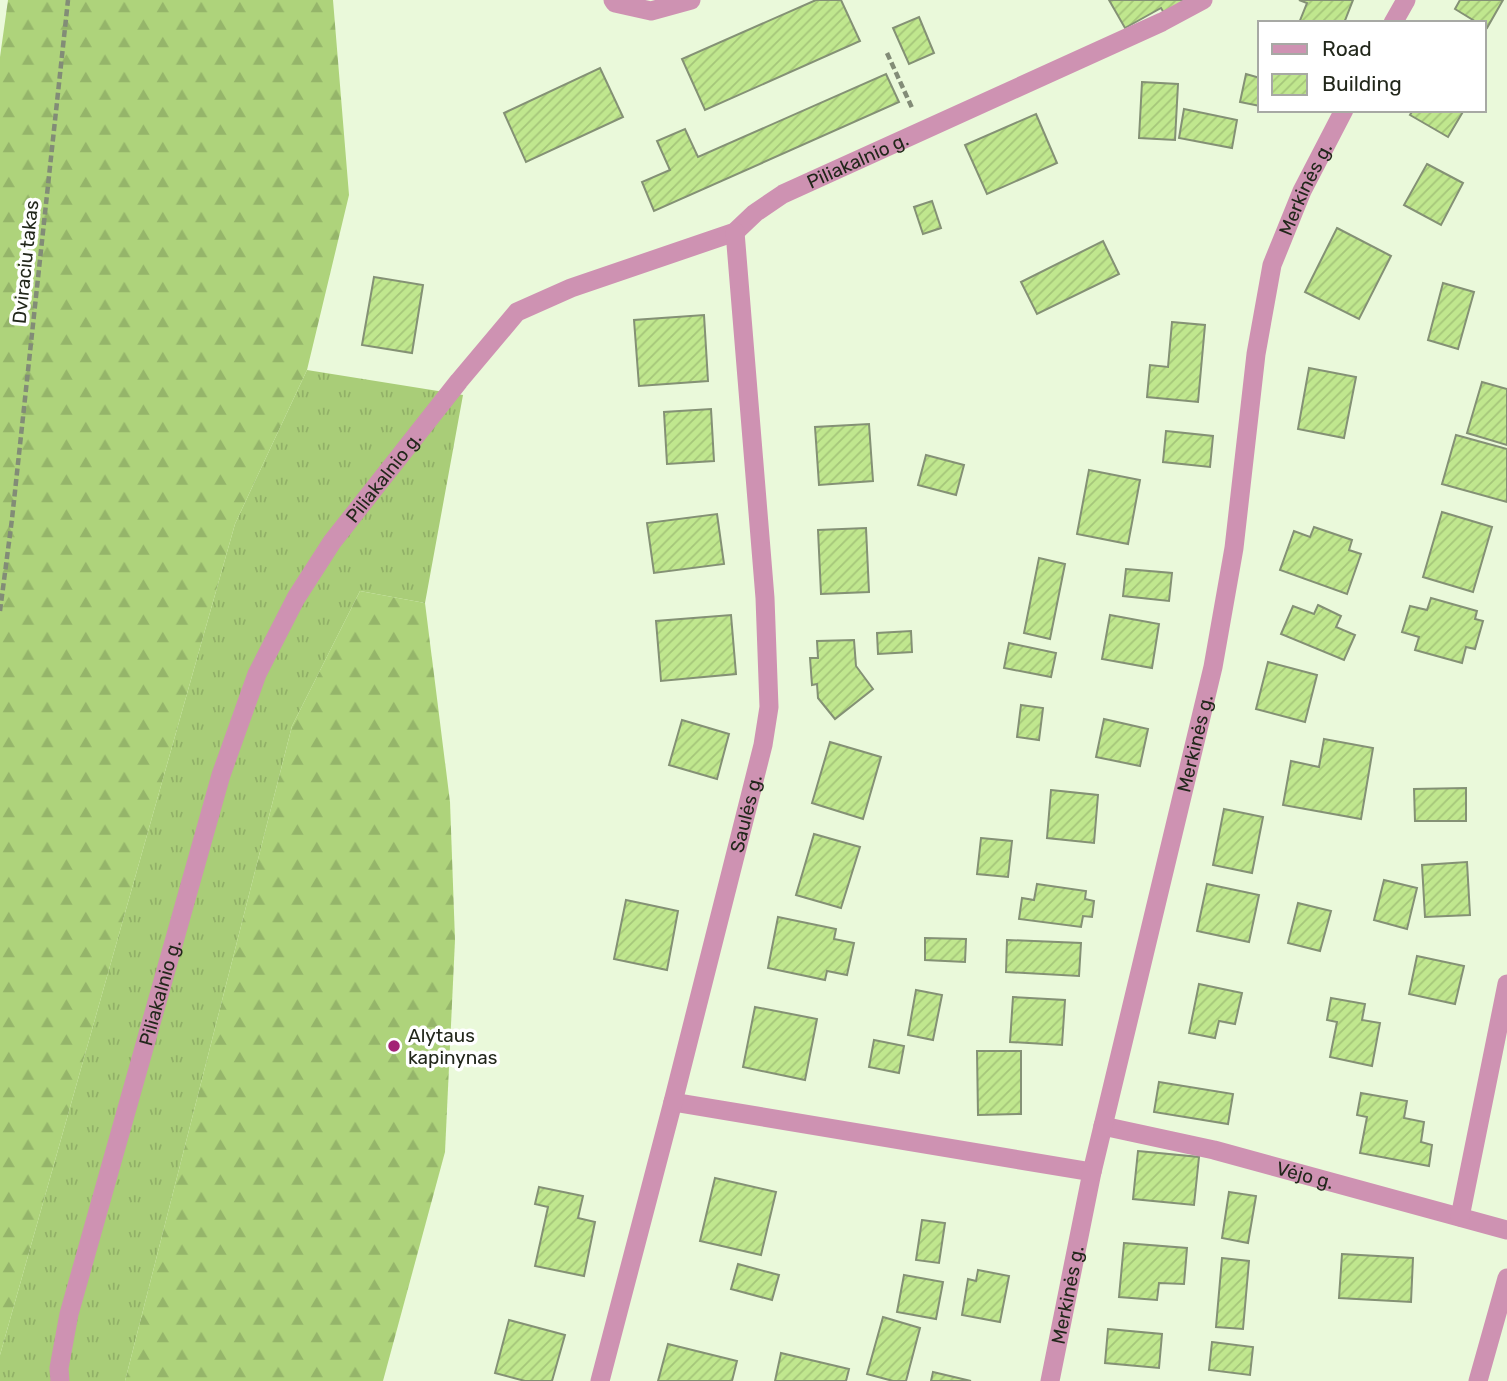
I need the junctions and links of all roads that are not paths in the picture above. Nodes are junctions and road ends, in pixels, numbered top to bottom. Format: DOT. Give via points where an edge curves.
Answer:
graph roads {
  1 [pos="613,0"];
  2 [pos="691,0"];
  3 [pos="1203,0"];
  4 [pos="1406,0"];
  5 [pos="1394,21"];
  6 [pos="1343,112"];
  7 [pos="735,232"];
  8 [pos="1507,984"];
  9 [pos="673,1102"];
  10 [pos="1103,1126"];
  11 [pos="1092,1172"];
  12 [pos="1460,1217"];
  13 [pos="1507,1230"];
  14 [pos="1507,1278"];
  15 [pos="60,1381"];
  16 [pos="600,1381"];
  17 [pos="1049,1381"];
  18 [pos="1478,1381"];
  1 -- 2 [label="street" via="651,11"];
  3 -- 7 [label="street, Piliakalnio g." via="783,194"];
  4 -- 5 [label="street"];
  6 -- 10 [label="street, Merkinės g." via="1302,191 1272,265 1213,667"];
  7 -- 9 [label="street, Saulės g." via="765,598 769,706 760,758"];
  7 -- 15 [label="street, Piliakalnio g." via="571,288 517,312 332,542 296,598 257,674 221,775 69,1314"];
  8 -- 12 [label="street"];
  9 -- 11 [label="street"];
  9 -- 16 [label="street, Saulės g."];
  10 -- 11 [label="street, Merkinės g."];
  10 -- 12 [label="street, Vėjo g." via="1214,1150"];
  11 -- 17 [label="street, Merkinės g."];
  12 -- 13 [label="street, Vėjo g."];
  14 -- 18 [label="street"];
}
